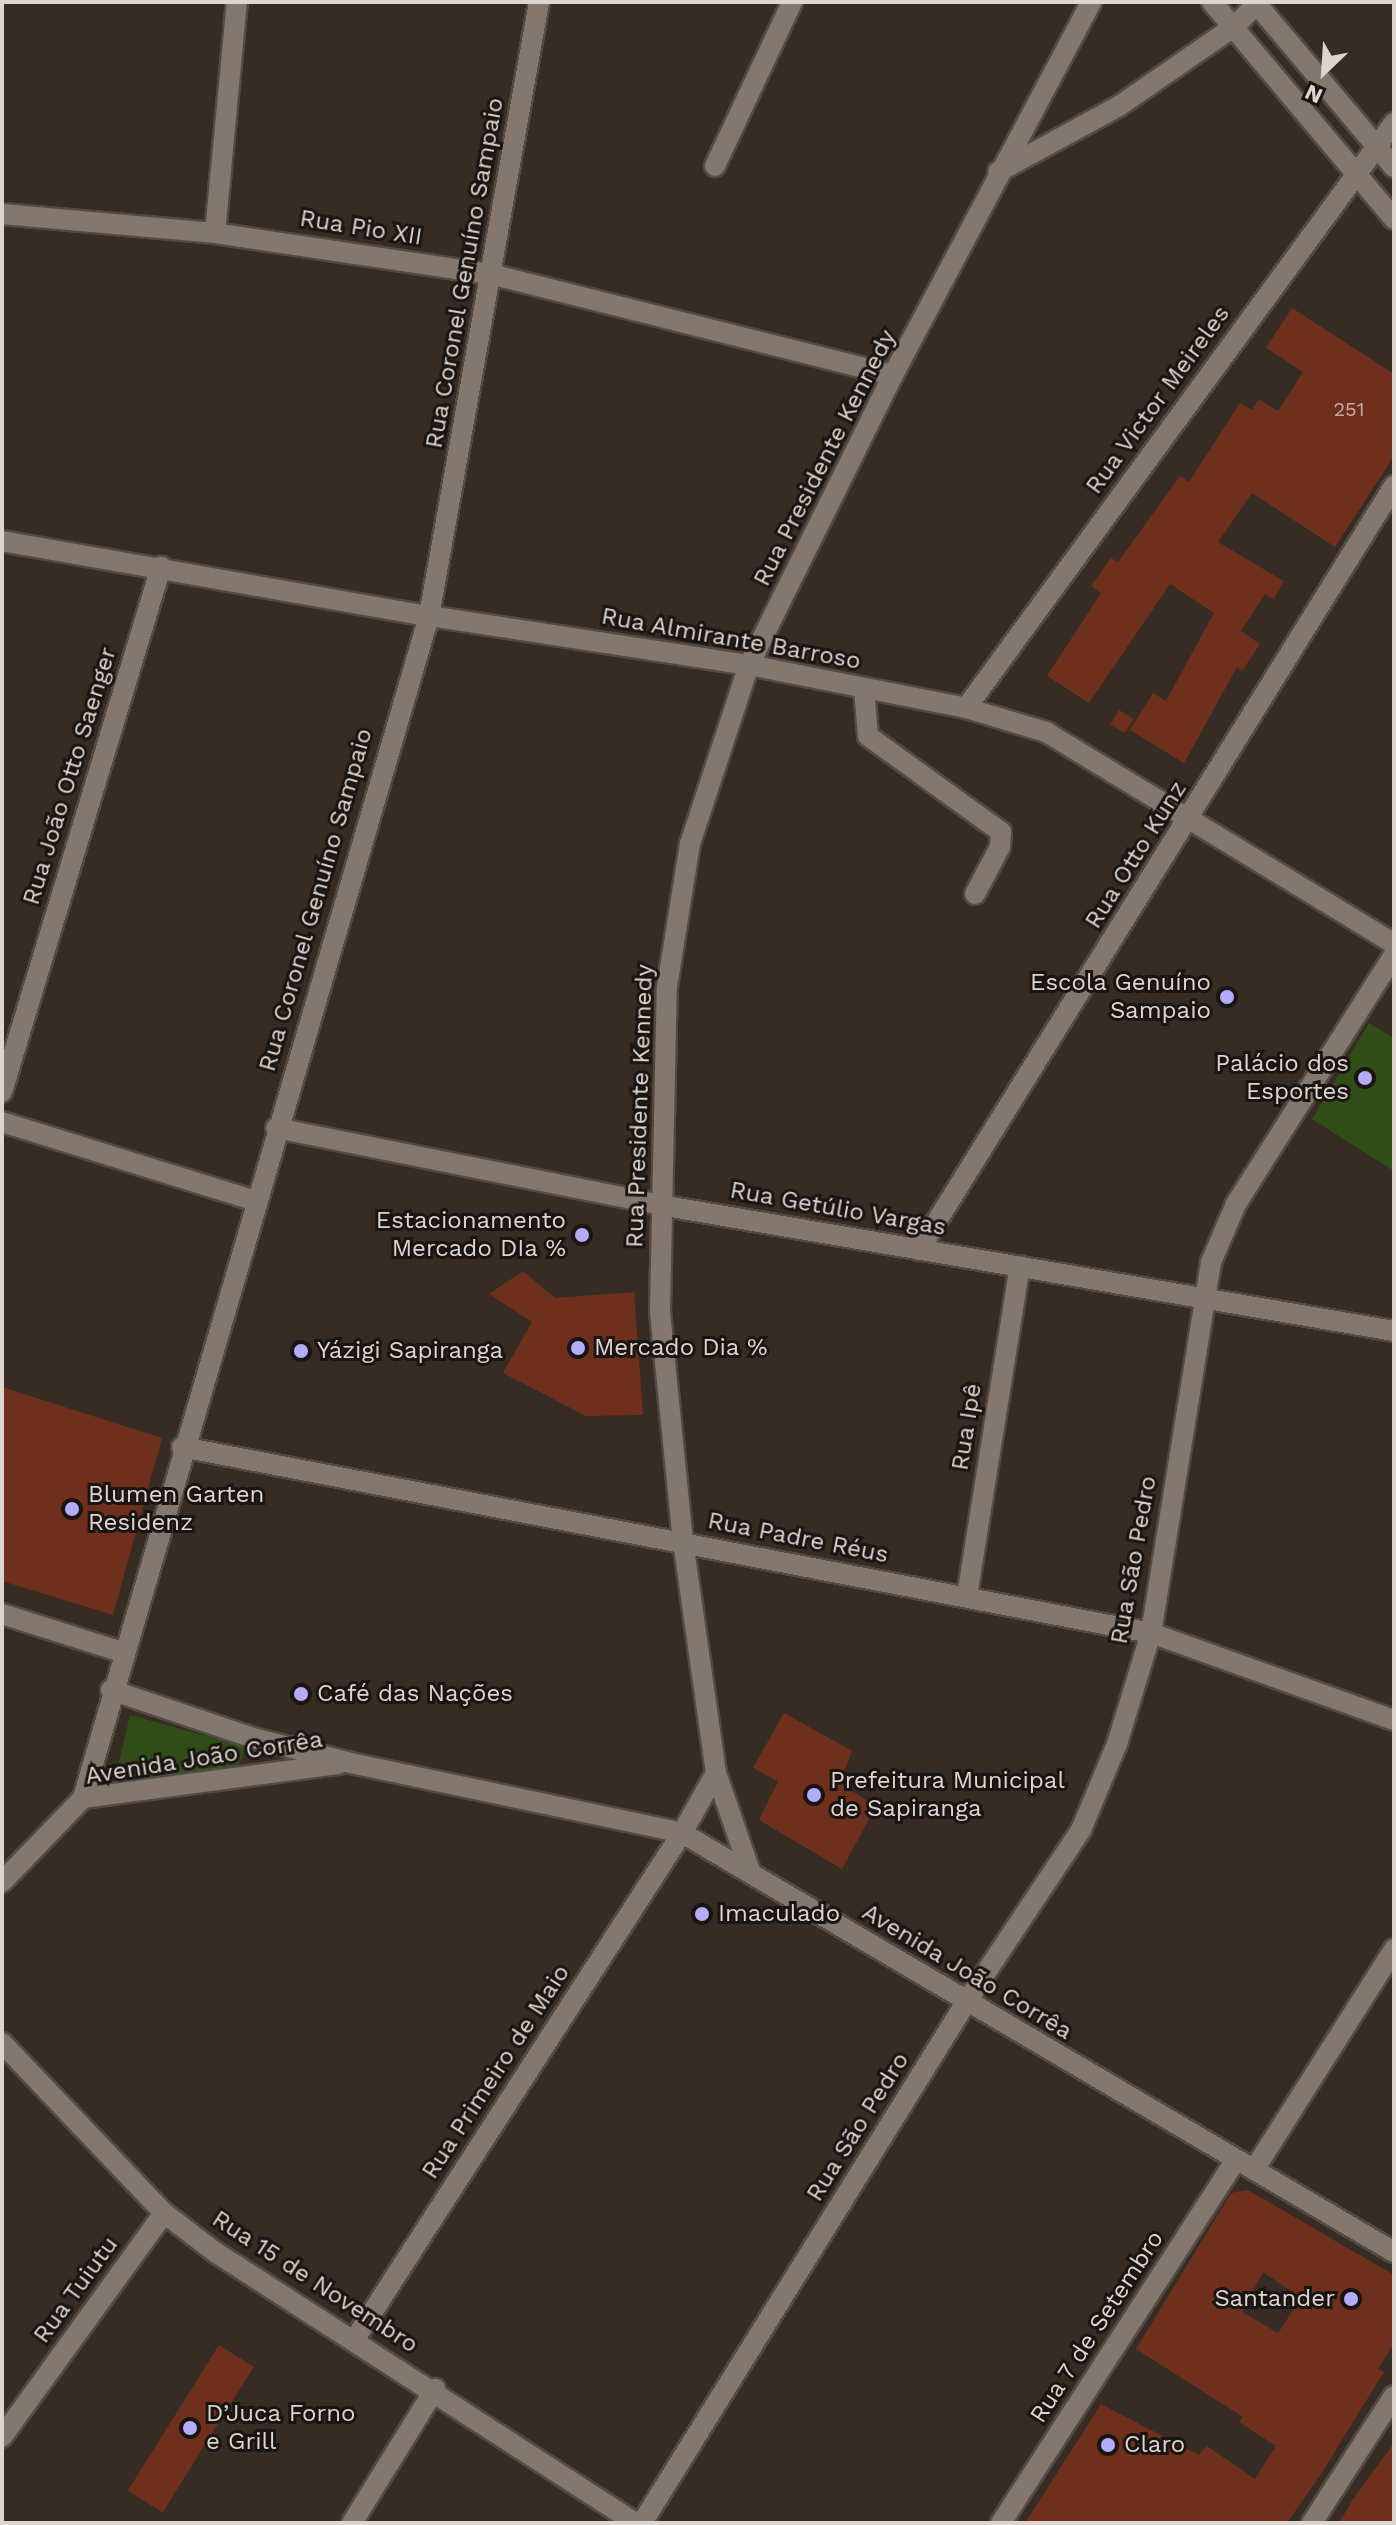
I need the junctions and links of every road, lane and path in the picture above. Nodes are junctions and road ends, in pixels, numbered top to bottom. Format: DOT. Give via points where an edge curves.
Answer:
graph roads {
  1 [pos="237,2"];
  2 [pos="539,2"];
  3 [pos="792,2"];
  4 [pos="1091,2"];
  5 [pos="1212,2"];
  6 [pos="1256,3"];
  7 [pos="1235,26"];
  8 [pos="1394,123"];
  9 [pos="1377,144"];
  10 [pos="715,166"];
  11 [pos="1394,167"];
  12 [pos="1356,170"];
  13 [pos="998,172"];
  14 [pos="2,214"];
  15 [pos="1394,219"];
  16 [pos="215,233"];
  17 [pos="490,274"];
  18 [pos="893,375"];
  19 [pos="1394,486"];
  20 [pos="2,541"];
  21 [pos="161,567"];
  22 [pos="429,616"];
  23 [pos="749,665"];
  24 [pos="864,688"];
  25 [pos="966,708"];
  26 [pos="1190,818"];
  27 [pos="975,894"];
  28 [pos="1394,944"];
  29 [pos="1394,955"];
  30 [pos="2,1092"];
  31 [pos="2,1122"];
  32 [pos="276,1128"];
  33 [pos="255,1201"];
  34 [pos="660,1205"];
  35 [pos="919,1250"];
  36 [pos="1020,1266"];
  37 [pos="1203,1299"];
  38 [pos="1394,1331"];
  39 [pos="182,1447"];
  40 [pos="683,1542"];
  41 [pos="967,1596"];
  42 [pos="2,1614"];
  43 [pos="1151,1633"];
  44 [pos="122,1652"];
  45 [pos="111,1690"];
  46 [pos="1394,1720"];
  47 [pos="257,1739"];
  48 [pos="351,1763"];
  49 [pos="716,1773"];
  50 [pos="253,1774"];
  51 [pos="83,1798"];
  52 [pos="682,1833"];
  53 [pos="750,1871"];
  54 [pos="2,1882"];
  55 [pos="1394,1949"];
  56 [pos="965,2004"];
  57 [pos="2,2043"];
  58 [pos="1245,2165"];
  59 [pos="164,2213"];
  60 [pos="1394,2252"];
  61 [pos="355,2339"];
  62 [pos="435,2389"];
  63 [pos="1394,2396"];
  64 [pos="2,2437"];
  65 [pos="352,2523"];
  66 [pos="635,2523"];
  67 [pos="642,2523"];
  68 [pos="1001,2523"];
  69 [pos="1312,2523"];
  1 -- 16 [label="street"];
  2 -- 17 [label="street, Rua Coronel Genuíno Sampaio"];
  3 -- 10 [label="street"];
  4 -- 13 [label="street, Rua Presidente Kennedy"];
  5 -- 7 [label="street"];
  6 -- 7 [label="street"];
  6 -- 9 [label="street"];
  7 -- 12 [label="street"];
  7 -- 13 [label="street" via="1119,106"];
  8 -- 9 [label="street, Rua Victor Meireles"];
  9 -- 11 [label="street"];
  9 -- 12 [label="street, Rua Victor Meireles"];
  12 -- 15 [label="street"];
  12 -- 25 [label="street, Rua Victor Meireles"];
  13 -- 18 [label="street, Rua Presidente Kennedy" via="943,288"];
  14 -- 16 [label="street, Rua Pio XII"];
  16 -- 17 [label="street, Rua Pio XII"];
  17 -- 18 [label="street, Rua Pio XII"];
  17 -- 22 [label="street, Rua Coronel Genuíno Sampaio"];
  18 -- 23 [label="street, Rua Presidente Kennedy"];
  19 -- 26 [label="street, Rua Otto Kunz"];
  20 -- 21 [label="street, Rua Almirante Barroso"];
  21 -- 22 [label="street, Rua Almirante Barroso"];
  21 -- 30 [label="street, Rua João Otto Saenger"];
  22 -- 23 [label="street, Rua Almirante Barroso"];
  22 -- 32 [label="street, Rua Coronel Genuíno Sampaio"];
  23 -- 24 [label="street, Rua Almirante Barroso"];
  23 -- 34 [label="street, Rua Presidente Kennedy" via="687,858 667,987"];
  24 -- 25 [label="street, Rua Almirante Barroso"];
  24 -- 27 [label="street" via="868,736 1001,832 1000,847"];
  25 -- 26 [label="street, Rua Almirante Barroso" via="1046,732"];
  26 -- 28 [label="street, Rua Almirante Barroso"];
  26 -- 35 [label="street, Rua Otto Kunz"];
  29 -- 37 [label="street, Rua São Pedro" via="1236,1204 1211,1262"];
  31 -- 33 [label="street"];
  32 -- 33 [label="street, Rua Coronel Genuíno Sampaio"];
  32 -- 34 [label="street, Rua Getúlio Vargas"];
  33 -- 39 [label="street, Rua Coronel Genuíno Sampaio"];
  34 -- 35 [label="street, Rua Getúlio Vargas"];
  34 -- 40 [label="street, Rua Presidente Kennedy" via="660,1311"];
  35 -- 36 [label="street, Rua Getúlio Vargas"];
  36 -- 37 [label="street, Rua Getúlio Vargas"];
  36 -- 41 [label="street, Rua Ipê"];
  37 -- 38 [label="street, Rua Getúlio Vargas"];
  37 -- 43 [label="street, Rua São Pedro"];
  39 -- 40 [label="street, Rua Padre Réus"];
  39 -- 44 [label="street, Rua Coronel Genuíno Sampaio"];
  40 -- 41 [label="street, Rua Padre Réus"];
  40 -- 49 [label="street, Rua Presidente Kennedy"];
  41 -- 43 [label="street, Rua Padre Réus"];
  42 -- 44 [label="street"];
  43 -- 46 [label="street, Rua Padre Réus"];
  43 -- 56 [label="street, Rua São Pedro" via="1117,1744 1081,1830"];
  44 -- 45 [label="street, Rua Coronel Genuíno Sampaio"];
  45 -- 47 [label="street, Avenida João Corrêa"];
  45 -- 51 [label="street, Rua Coronel Genuíno Sampaio"];
  47 -- 48 [label="street, Avenida João Corrêa"];
  47 -- 50 [label="street" via="263,1750"];
  48 -- 50 [label="street, Avenida João Corrêa"];
  48 -- 52 [label="street, Avenida João Corrêa"];
  49 -- 52 [label="street"];
  49 -- 53 [label="street, Rua Presidente Kennedy"];
  50 -- 51 [label="street, Avenida João Corrêa"];
  51 -- 54 [label="street, Avenida João Corrêa"];
  52 -- 53 [label="street, Avenida João Corrêa"];
  52 -- 61 [label="street, Rua Primeiro de Maio"];
  53 -- 56 [label="street, Avenida João Corrêa"];
  55 -- 58 [label="street, Rua 7 de Setembro"];
  56 -- 58 [label="street, Avenida João Corrêa"];
  56 -- 67 [label="street, Rua São Pedro"];
  57 -- 59 [label="street, Rua 15 de Novembro"];
  58 -- 60 [label="street, Avenida João Corrêa"];
  58 -- 68 [label="street, Rua 7 de Setembro"];
  59 -- 61 [label="street, Rua 15 de Novembro" via="215,2252"];
  59 -- 64 [label="street, Rua Tuiutu"];
  61 -- 62 [label="street, Rua 15 de Novembro"];
  62 -- 65 [label="street"];
  62 -- 66 [label="street, Rua 15 de Novembro"];
  63 -- 69 [label="street"];
}
